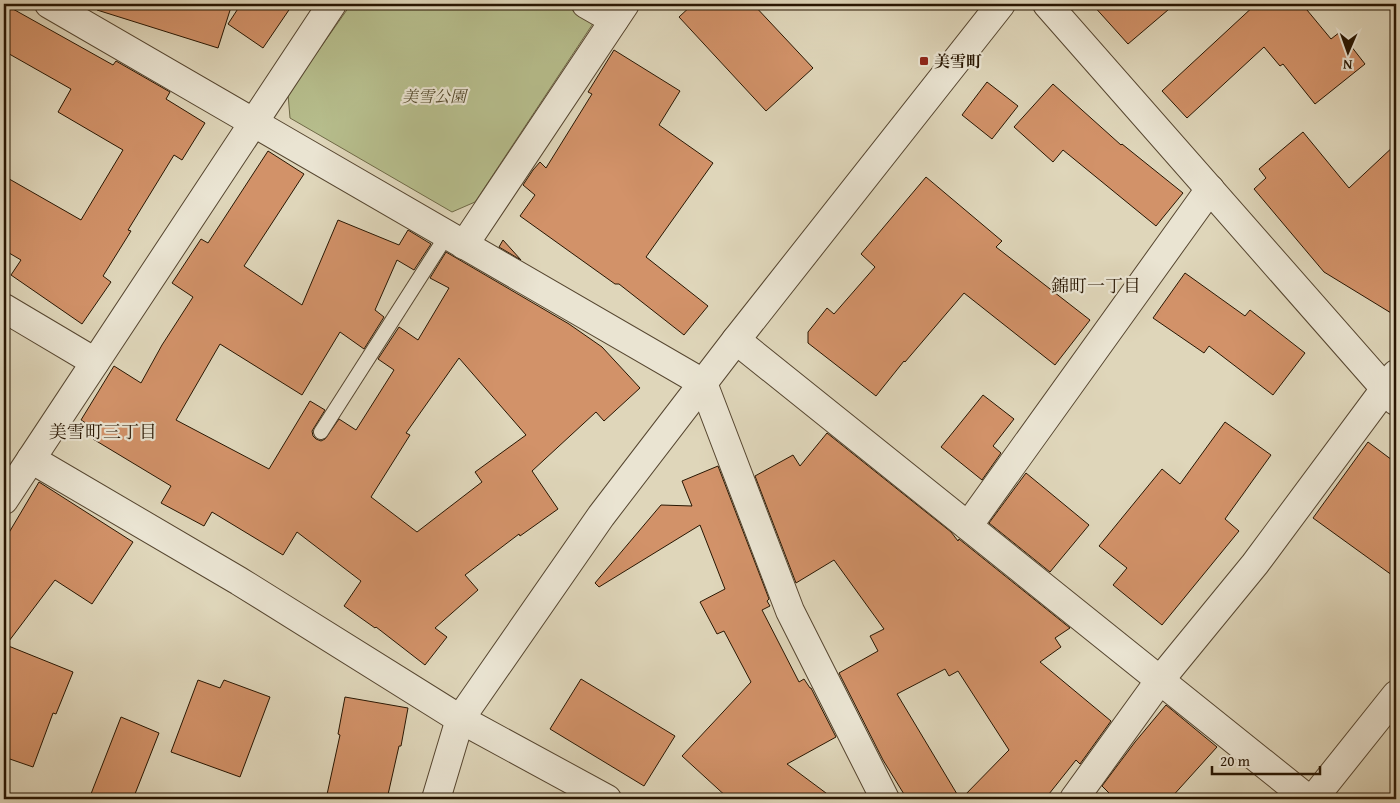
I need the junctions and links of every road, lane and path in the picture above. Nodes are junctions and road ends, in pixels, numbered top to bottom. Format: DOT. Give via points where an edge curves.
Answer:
graph roads {
  1 [pos="49,4"];
  2 [pos="332,4"];
  3 [pos="586,4"];
  4 [pos="1001,4"];
  5 [pos="1047,4"];
  6 [pos="620,12"];
  7 [pos="253,122"];
  8 [pos="1210,189"];
  9 [pos="455,240"];
  10 [pos="4,308"];
  11 [pos="736,340"];
  12 [pos="95,362"];
  13 [pos="703,383"];
  14 [pos="1392,388"];
  15 [pos="320,432"];
  16 [pos="31,459"];
  17 [pos="4,500"];
  18 [pos="968,526"];
  19 [pos="1160,680"];
  20 [pos="1396,695"];
  21 [pos="460,719"];
  22 [pos="1077,798"];
  23 [pos="436,799"];
  24 [pos="607,799"];
  25 [pos="885,799"];
  26 [pos="1308,799"];
  27 [pos="1313,799"];
  1 -- 7 [label="street"];
  2 -- 7 [label="street"];
  3 -- 6 [label="street"];
  4 -- 11 [label="street"];
  5 -- 8 [label="street"];
  6 -- 9 [label="street"];
  7 -- 9 [label="street"];
  7 -- 12 [label="street"];
  8 -- 14 [label="street"];
  8 -- 18 [label="street"];
  9 -- 13 [label="street"];
  9 -- 15 [label="lane"];
  10 -- 12 [label="street"];
  11 -- 13 [label="street"];
  11 -- 18 [label="street"];
  12 -- 16 [label="street"];
  13 -- 21 [label="street" via="601,516"];
  13 -- 25 [label="street" via="790,611"];
  14 -- 19 [label="street"];
  16 -- 17 [label="street"];
  16 -- 21 [label="street" via="239,581"];
  18 -- 19 [label="street"];
  19 -- 22 [label="street"];
  19 -- 26 [label="street"];
  20 -- 27 [label="street"];
  21 -- 23 [label="street"];
  21 -- 24 [label="street"];
}
